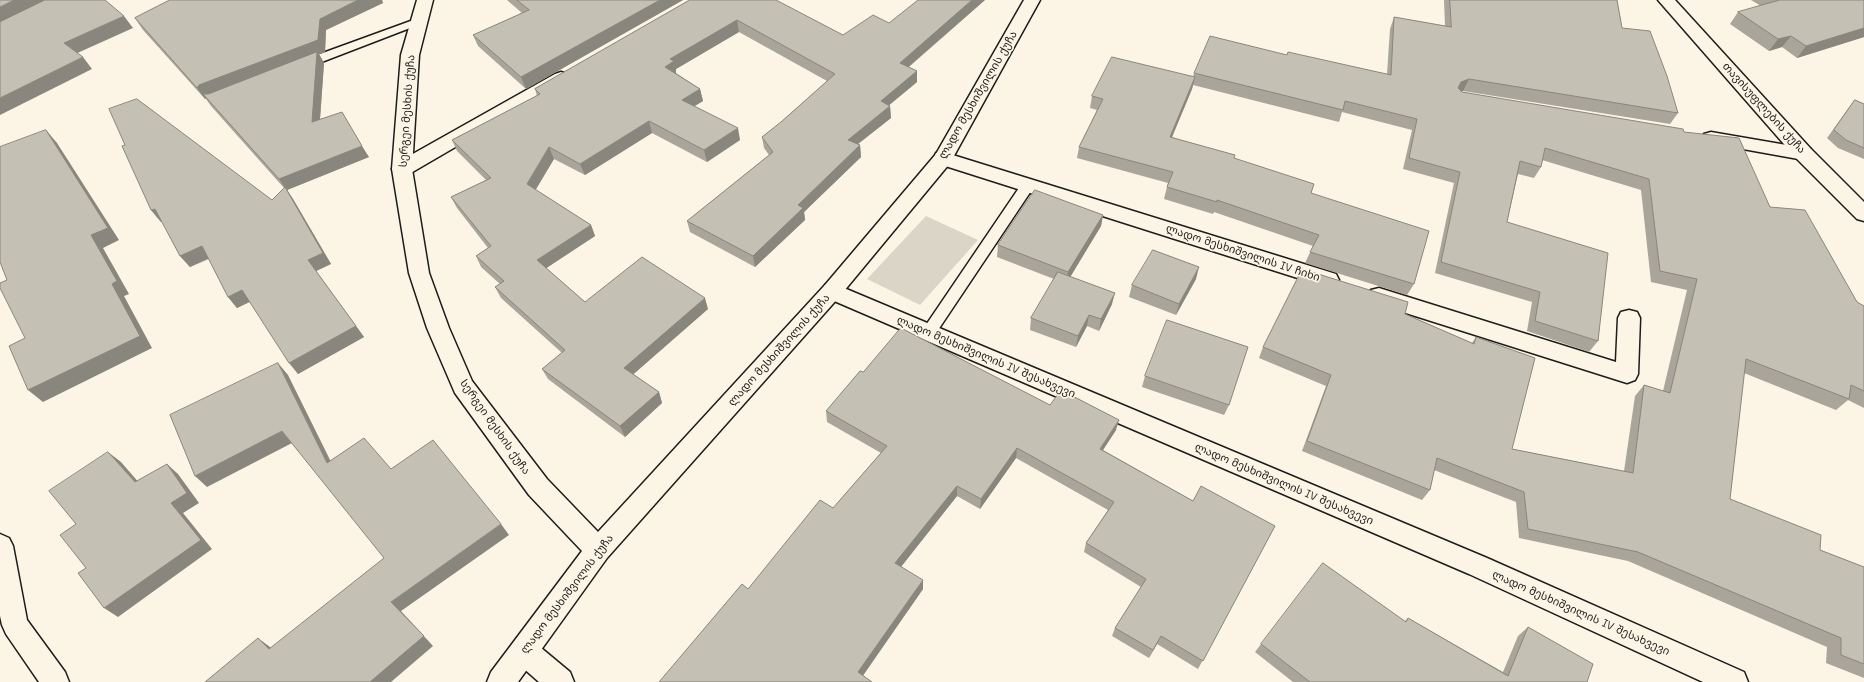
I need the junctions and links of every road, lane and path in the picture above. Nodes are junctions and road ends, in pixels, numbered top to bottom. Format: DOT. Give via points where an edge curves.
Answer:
graph roads {
  1 [pos="425,0"];
  2 [pos="1032,0"];
  3 [pos="1666,0"];
  4 [pos="419,21"];
  5 [pos="293,68"];
  6 [pos="574,71"];
  7 [pos="1696,136"];
  8 [pos="1804,154"];
  9 [pos="943,158"];
  10 [pos="402,169"];
  11 [pos="1028,185"];
  12 [pos="1862,211"];
  13 [pos="832,291"];
  14 [pos="1629,318"];
  15 [pos="930,332"];
  16 [pos="0,546"];
  17 [pos="598,550"];
  18 [pos="524,651"];
  19 [pos="55,682"];
  20 [pos="501,682"];
  21 [pos="560,682"];
  22 [pos="1734,682"];
  1 -- 4 [label="street, სერგეი მესხის ქუჩა"];
  2 -- 9 [label="street, ლადო მესხიშვილის ქუჩა"];
  3 -- 8 [label="street, თავისუფლების ქუჩა"];
  4 -- 5 [label="lane"];
  4 -- 10 [label="street, სერგეი მესხის ქუჩა" via="410,55"];
  6 -- 10 [label="street"];
  7 -- 8 [label="street"];
  8 -- 12 [label="street, თავისუფლების ქუჩა"];
  9 -- 11 [label="street, ლადო მესხიშვილის IV ჩიხი"];
  9 -- 13 [label="street, ლადო მესხიშვილის ქუჩა"];
  10 -- 17 [label="street, სერგეი მესხის ქუჩა" via="419,273 438,328 463,386 538,487"];
  11 -- 14 [label="street, ლადო მესხიშვილის IV ჩიხი" via="1627,374"];
  11 -- 15 [label="lane"];
  13 -- 15 [label="street, ლადო მესხიშვილის IV შესახვევი"];
  13 -- 17 [label="street, ლადო მესხიშვილის ქუჩა"];
  15 -- 22 [label="street, ლადო მესხიშვილის IV შესახვევი" via="1478,566"];
  16 -- 19 [label="street" via="16,625"];
  17 -- 18 [label="street, ლადო მესხიშვილის ქუჩა"];
  18 -- 20 [label="street, ლადო მესხიშვილის ქუჩა"];
  18 -- 21 [label="street"];
}
